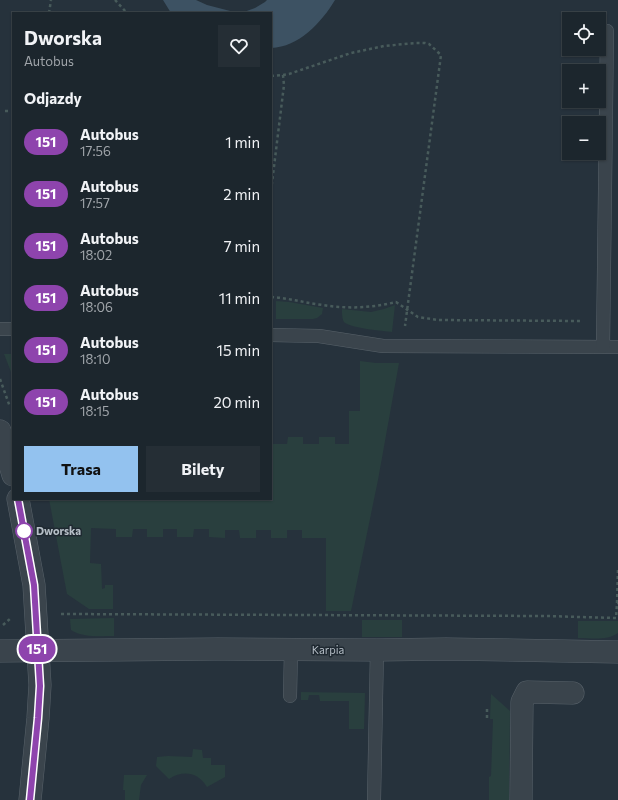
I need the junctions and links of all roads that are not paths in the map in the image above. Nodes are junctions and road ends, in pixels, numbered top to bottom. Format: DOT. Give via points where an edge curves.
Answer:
graph roads {
  1 [pos="607,31"];
  2 [pos="0,329"];
  3 [pos="12,329"];
  4 [pos="272,335"];
  5 [pos="603,346"];
  6 [pos="618,347"];
  7 [pos="0,431"];
  8 [pos="12,472"];
  9 [pos="18,500"];
  10 [pos="291,650"];
  11 [pos="377,650"];
  12 [pos="0,651"];
  13 [pos="38,651"];
  14 [pos="618,652"];
  15 [pos="573,694"];
  16 [pos="290,696"];
  17 [pos="30,800"];
  18 [pos="374,800"];
  19 [pos="521,800"];
  1 -- 5 [label="lane"];
  2 -- 3 [label="lane"];
  4 -- 5 [label="lane" via="320,336 383,346"];
  5 -- 6 [label="lane"];
  7 -- 8 [label="street"];
  9 -- 13 [label="street" via="34,585"];
  10 -- 11 [label="street, Karpia"];
  10 -- 13 [label="street, Karpia"];
  10 -- 16 [label="lane"];
  11 -- 14 [label="street, Karpia"];
  11 -- 18 [label="lane"];
  12 -- 13 [label="street, Karpia"];
  13 -- 17 [label="street" via="40,686"];
  15 -- 19 [label="street" via="527,692 522,702"];
}
